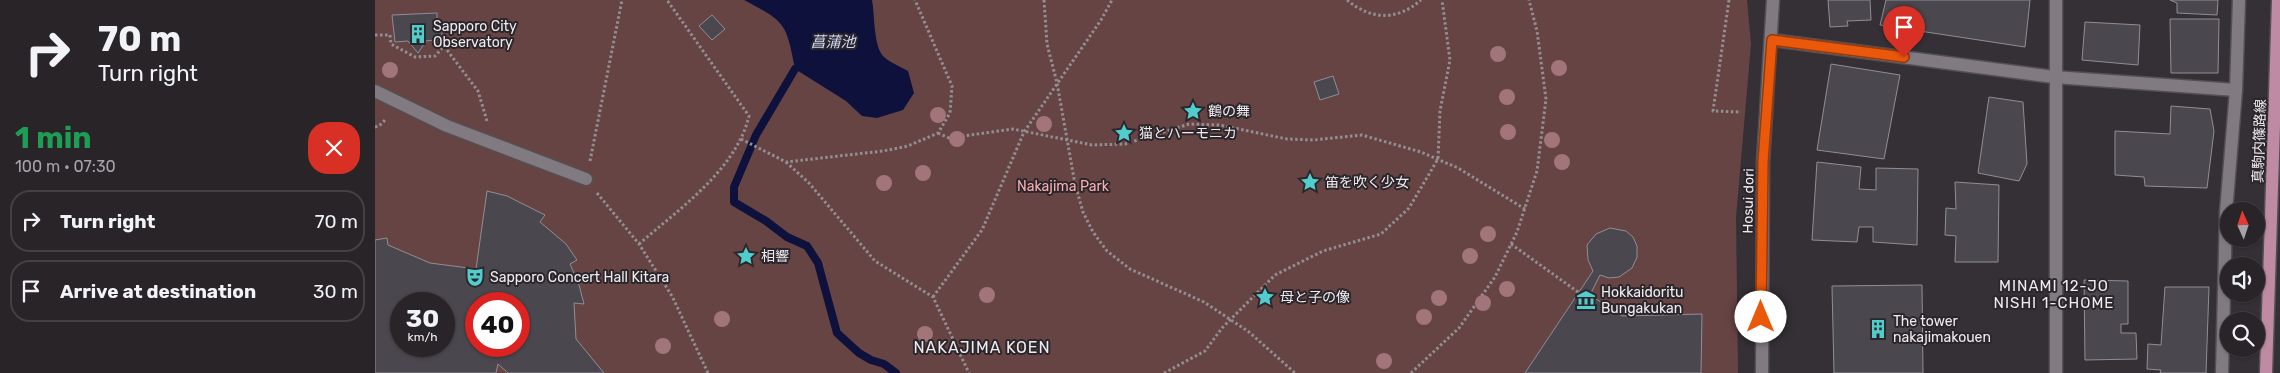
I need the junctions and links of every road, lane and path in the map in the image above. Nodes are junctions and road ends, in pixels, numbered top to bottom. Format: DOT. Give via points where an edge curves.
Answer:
graph roads {
  1 [pos="622,0"];
  2 [pos="667,0"];
  3 [pos="915,0"];
  4 [pos="1044,0"];
  5 [pos="1112,0"];
  6 [pos="1347,0"];
  7 [pos="1421,0"];
  8 [pos="1442,0"];
  9 [pos="1529,0"];
  10 [pos="1729,0"];
  11 [pos="1773,0"];
  12 [pos="2056,0"];
  13 [pos="2239,0"];
  14 [pos="2278,0"];
  15 [pos="375,35"];
  16 [pos="1772,40"];
  17 [pos="2055,77"];
  18 [pos="1057,83"];
  19 [pos="2235,90"];
  20 [pos="375,91"];
  21 [pos="1741,112"];
  22 [pos="1024,132"];
  23 [pos="938,133"];
  24 [pos="741,139"];
  25 [pos="1066,140"];
  26 [pos="493,143"];
  27 [pos="1438,159"];
  28 [pos="786,162"];
  29 [pos="586,179"];
  30 [pos="1525,209"];
  31 [pos="639,244"];
  32 [pos="1511,244"];
  33 [pos="1578,292"];
  34 [pos="933,296"];
  35 [pos="1230,321"];
  36 [pos="708,373"];
  37 [pos="969,373"];
  38 [pos="1164,373"];
  39 [pos="1295,373"];
  40 [pos="1411,373"];
  41 [pos="1762,373"];
  42 [pos="2056,373"];
  43 [pos="2222,373"];
  44 [pos="2265,373"];
  1 -- 29 [label="path"];
  2 -- 24 [label="path" via="749,116"];
  3 -- 23 [label="path" via="952,86 950,113"];
  4 -- 18 [label="path" via="1047,44"];
  5 -- 18 [label="path"];
  6 -- 7 [label="path" via="1358,9 1383,16 1408,11"];
  8 -- 27 [label="path" via="1450,60 1441,111"];
  9 -- 30 [label="path" via="1537,31 1546,99 1537,171"];
  10 -- 21 [label="path" via="1713,111"];
  11 -- 16 [label="street, Hosui dori"];
  12 -- 17 [label="street"];
  13 -- 19 [label="street"];
  14 -- 44 [label="main road, 真駒内篠路線"];
  15 -- 26 [label="path" via="390,35 391,44 415,57 435,56 444,46 478,91"];
  16 -- 17 [label="street"];
  16 -- 41 [label="street, Hosui dori" via="1763,162"];
  17 -- 19 [label="street"];
  17 -- 42 [label="street"];
  18 -- 22 [label="path"];
  18 -- 25 [label="path"];
  19 -- 43 [label="street" via="2226,212"];
  20 -- 26 [label="street" via="447,126"];
  22 -- 23 [label="path" via="1013,129 949,138"];
  22 -- 25 [label="path"];
  22 -- 34 [label="path" via="982,230"];
  23 -- 28 [label="path" via="908,146 883,151"];
  24 -- 28 [label="path"];
  24 -- 31 [label="path" via="711,178"];
  25 -- 27 [label="path" via="1092,145 1125,144 1189,124 1219,125 1287,139 1362,135"];
  25 -- 35 [label="path" via="1083,212 1107,251 1130,269 1204,302"];
  26 -- 29 [label="street"];
  27 -- 30 [label="path"];
  27 -- 35 [label="path" via="1409,208 1381,234 1323,251 1275,275"];
  28 -- 34 [label="path" via="809,183 875,261"];
  29 -- 31 [label="path"];
  30 -- 32 [label="path"];
  31 -- 36 [label="path" via="673,296"];
  32 -- 33 [label="path"];
  32 -- 40 [label="path" via="1495,277 1459,328"];
  34 -- 37 [label="path"];
  35 -- 38 [label="path" via="1205,350"];
  35 -- 39 [label="path" via="1249,332"];
}
